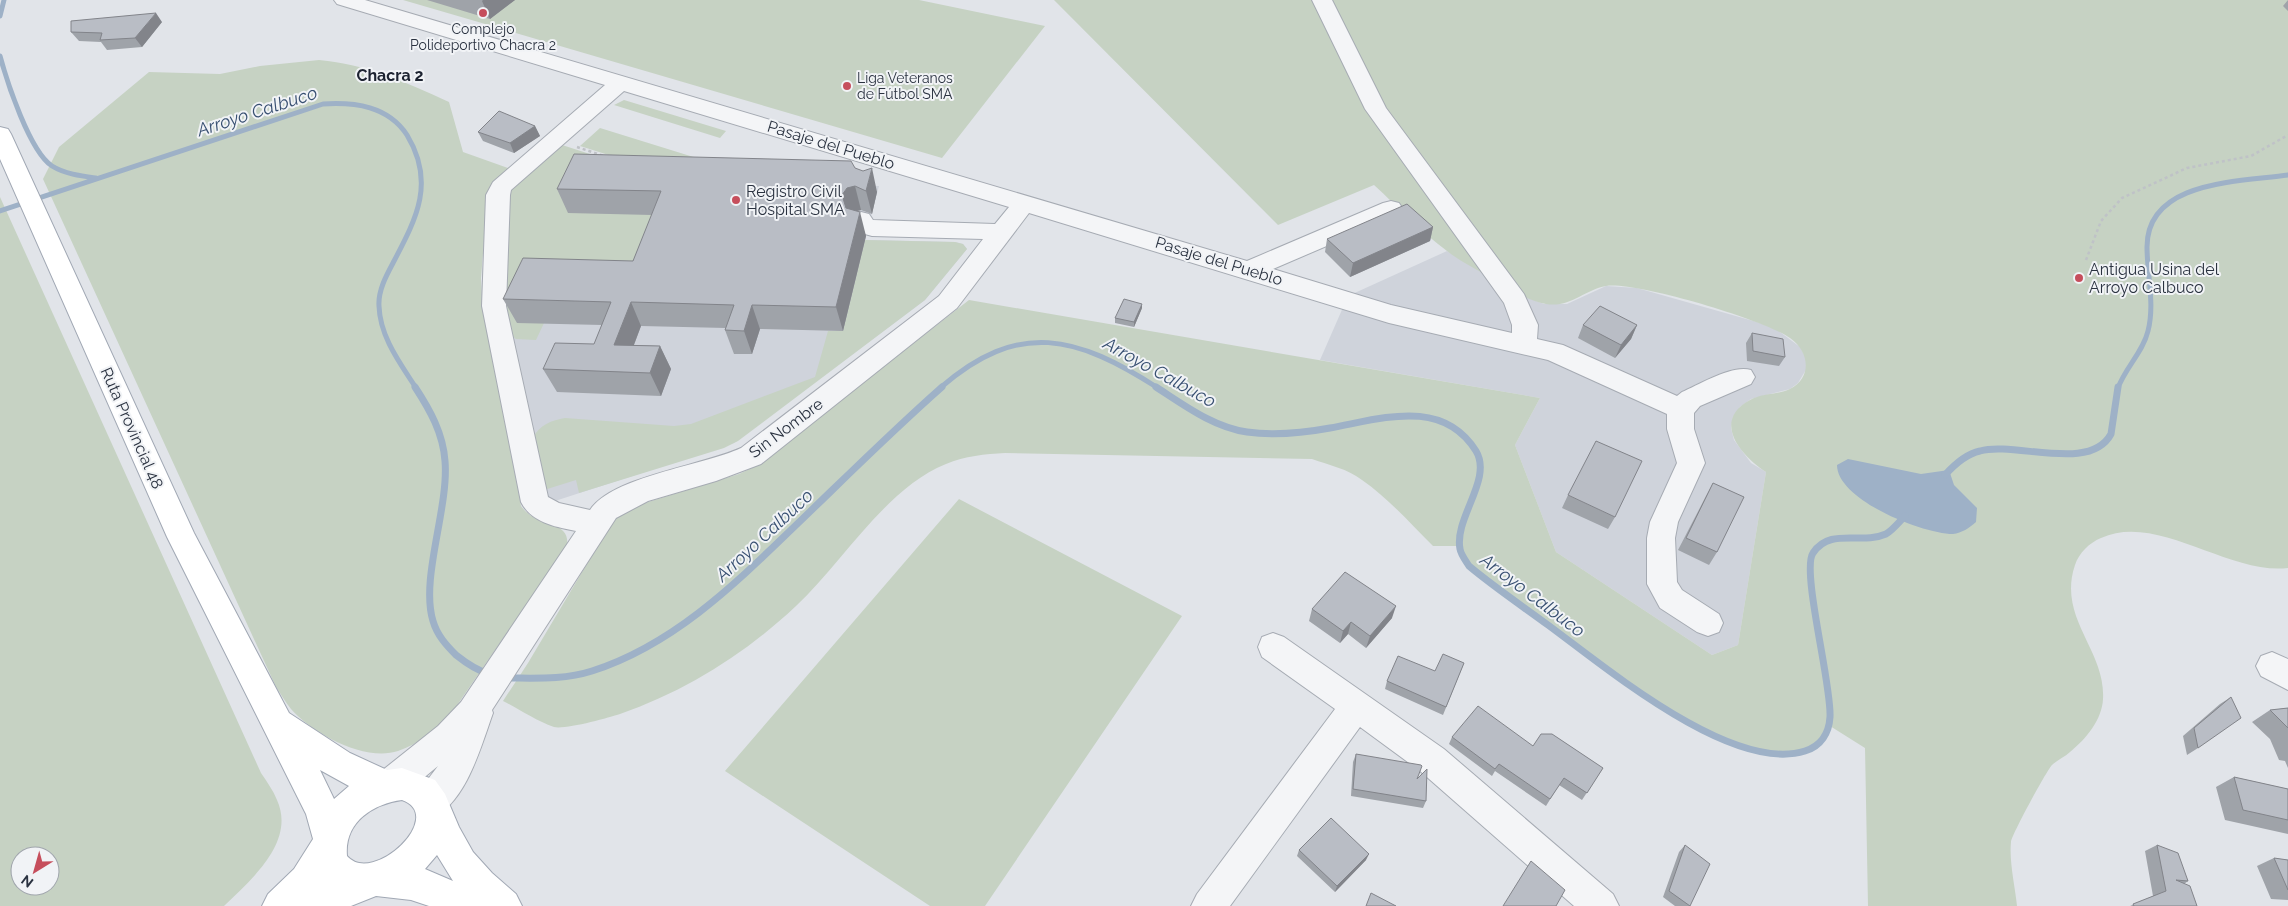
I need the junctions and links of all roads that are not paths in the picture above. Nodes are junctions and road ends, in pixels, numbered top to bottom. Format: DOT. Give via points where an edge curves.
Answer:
graph roads {
  1 [pos="344,0"];
  2 [pos="1322,0"];
  3 [pos="621,82"];
  4 [pos="0,134"];
  5 [pos="1024,203"];
  6 [pos="1391,209"];
  7 [pos="861,220"];
  8 [pos="1002,232"];
  9 [pos="1249,270"];
  10 [pos="1524,344"];
  11 [pos="1742,377"];
  12 [pos="1681,409"];
  13 [pos="596,523"];
  14 [pos="1708,623"];
  15 [pos="1273,647"];
  16 [pos="484,695"];
  17 [pos="1356,706"];
  18 [pos="268,707"];
  19 [pos="388,785"];
  20 [pos="433,806"];
  21 [pos="329,841"];
  22 [pos="372,880"];
  23 [pos="280,906"];
  24 [pos="312,906"];
  25 [pos="462,906"];
  26 [pos="504,906"];
  27 [pos="1209,906"];
  28 [pos="1601,906"];
  1 -- 3 [label="street, Pasaje del Pueblo"];
  2 -- 10 [label="street" via="1376,109 1515,300 1525,325"];
  3 -- 5 [label="street, Pasaje del Pueblo" via="873,167"];
  3 -- 13 [label="street" via="501,187 493,281 494,306 535,502 545,511"];
  4 -- 18 [label="main road, Ruta Provincial 48" via="181,537"];
  5 -- 8 [label="street, Sin Nombre"];
  5 -- 9 [label="street, Pasaje del Pueblo"];
  6 -- 9 [label="street"];
  7 -- 8 [label="street" via="864,226 872,228"];
  8 -- 13 [label="street, Sin Nombre" via="942,308 751,456 621,500 606,510"];
  9 -- 10 [label="street, Pasaje del Pueblo" via="1389,314"];
  10 -- 12 [label="street, Pasaje del Pueblo" via="1569,357"];
  11 -- 12 [label="street" via="1691,399"];
  12 -- 14 [label="street" via="1678,422 1691,462 1664,522 1662,584 1671,598"];
  13 -- 16 [label="street, Sin Nombre"];
  15 -- 17 [label="street"];
  16 -- 19 [label="street, Sin Nombre" via="449,737"];
  16 -- 20 [label="street, Sin Nombre" via="455,770"];
  17 -- 27 [label="street"];
  17 -- 28 [label="street" via="1432,760"];
  18 -- 19 [label="main road, Ruta Provincial 48" via="296,737 331,760"];
  18 -- 21 [label="main road, Ruta Provincial 48" via="319,802"];
  19 -- 20 [label="main road, Ruta Provincial 48" via="412,785 420,789"];
  19 -- 21 [label="main road" via="351,804"];
  20 -- 22 [label="main road" via="432,830 420,851 400,868"];
  20 -- 26 [label="main road, Ruta Provincial 48" via="459,864"];
  21 -- 22 [label="main road, Ruta Provincial 48" via="328,853 335,869 354,880"];
  21 -- 23 [label="main road" via="306,881"];
  22 -- 24 [label="main road"];
  22 -- 25 [label="main road, Ruta Provincial 48" via="421,884"];
}
